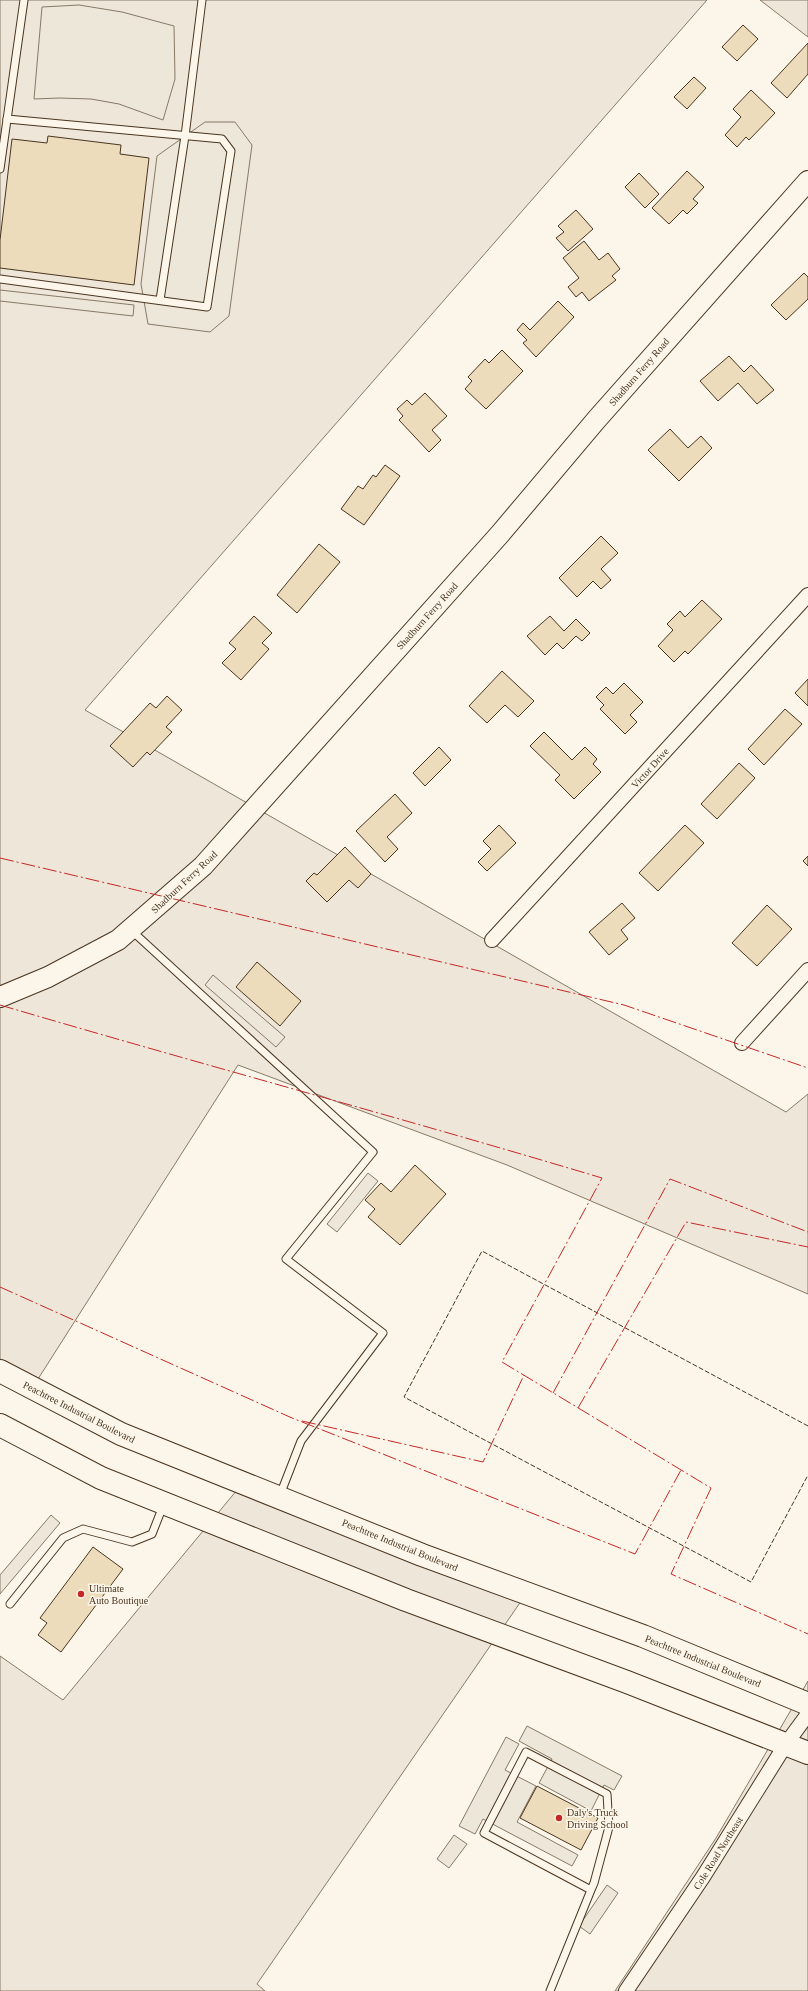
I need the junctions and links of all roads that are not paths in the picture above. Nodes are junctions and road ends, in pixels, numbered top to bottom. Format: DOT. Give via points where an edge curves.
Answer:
graph roads {
  1 [pos="24,0"];
  2 [pos="202,0"];
  3 [pos="7,119"];
  4 [pos="185,136"];
  5 [pos="0,169"];
  6 [pos="808,181"];
  7 [pos="0,278"];
  8 [pos="160,300"];
  9 [pos="808,595"];
  10 [pos="131,930"];
  11 [pos="492,940"];
  12 [pos="808,970"];
  13 [pos="0,997"];
  14 [pos="742,1043"];
  15 [pos="0,1371"];
  16 [pos="0,1425"];
  17 [pos="279,1497"];
  18 [pos="164,1504"];
  19 [pos="10,1604"];
  20 [pos="808,1704"];
  21 [pos="808,1714"];
  22 [pos="786,1744"];
  23 [pos="808,1753"];
  24 [pos="591,1890"];
  25 [pos="550,1991"];
  26 [pos="626,1991"];
  1 -- 3 [label="lane"];
  2 -- 4 [label="lane"];
  3 -- 4 [label="lane"];
  3 -- 5 [label="lane"];
  4 -- 8 [label="lane"];
  4 -- 8 [label="lane" via="222,139 231,151 207,307"];
  6 -- 10 [label="street, Shadburn Ferry Road" via="281,780 203,866"];
  7 -- 8 [label="lane"];
  9 -- 11 [label="street, Victor Drive"];
  10 -- 13 [label="street, Shadburn Ferry Road" via="118,940 48,977"];
  10 -- 17 [label="lane" via="374,1152 286,1259 383,1333 301,1441"];
  12 -- 14 [label="street"];
  15 -- 17 [label="main road, Peachtree Industrial Boulevard" via="121,1434"];
  16 -- 18 [label="main road" via="101,1478"];
  17 -- 20 [label="main road, Peachtree Industrial Boulevard" via="429,1558 643,1636"];
  18 -- 19 [label="lane" via="152,1534 132,1542 83,1529 63,1538"];
  18 -- 22 [label="main road" via="406,1600"];
  21 -- 22 [label="street, Cole Road Northeast"];
  22 -- 23 [label="main road"];
  22 -- 26 [label="street, Cole Road Northeast"];
  24 -- 24 [label="lane" via="609,1827 607,1794 526,1752 484,1833"];
  24 -- 25 [label="lane"];
}
